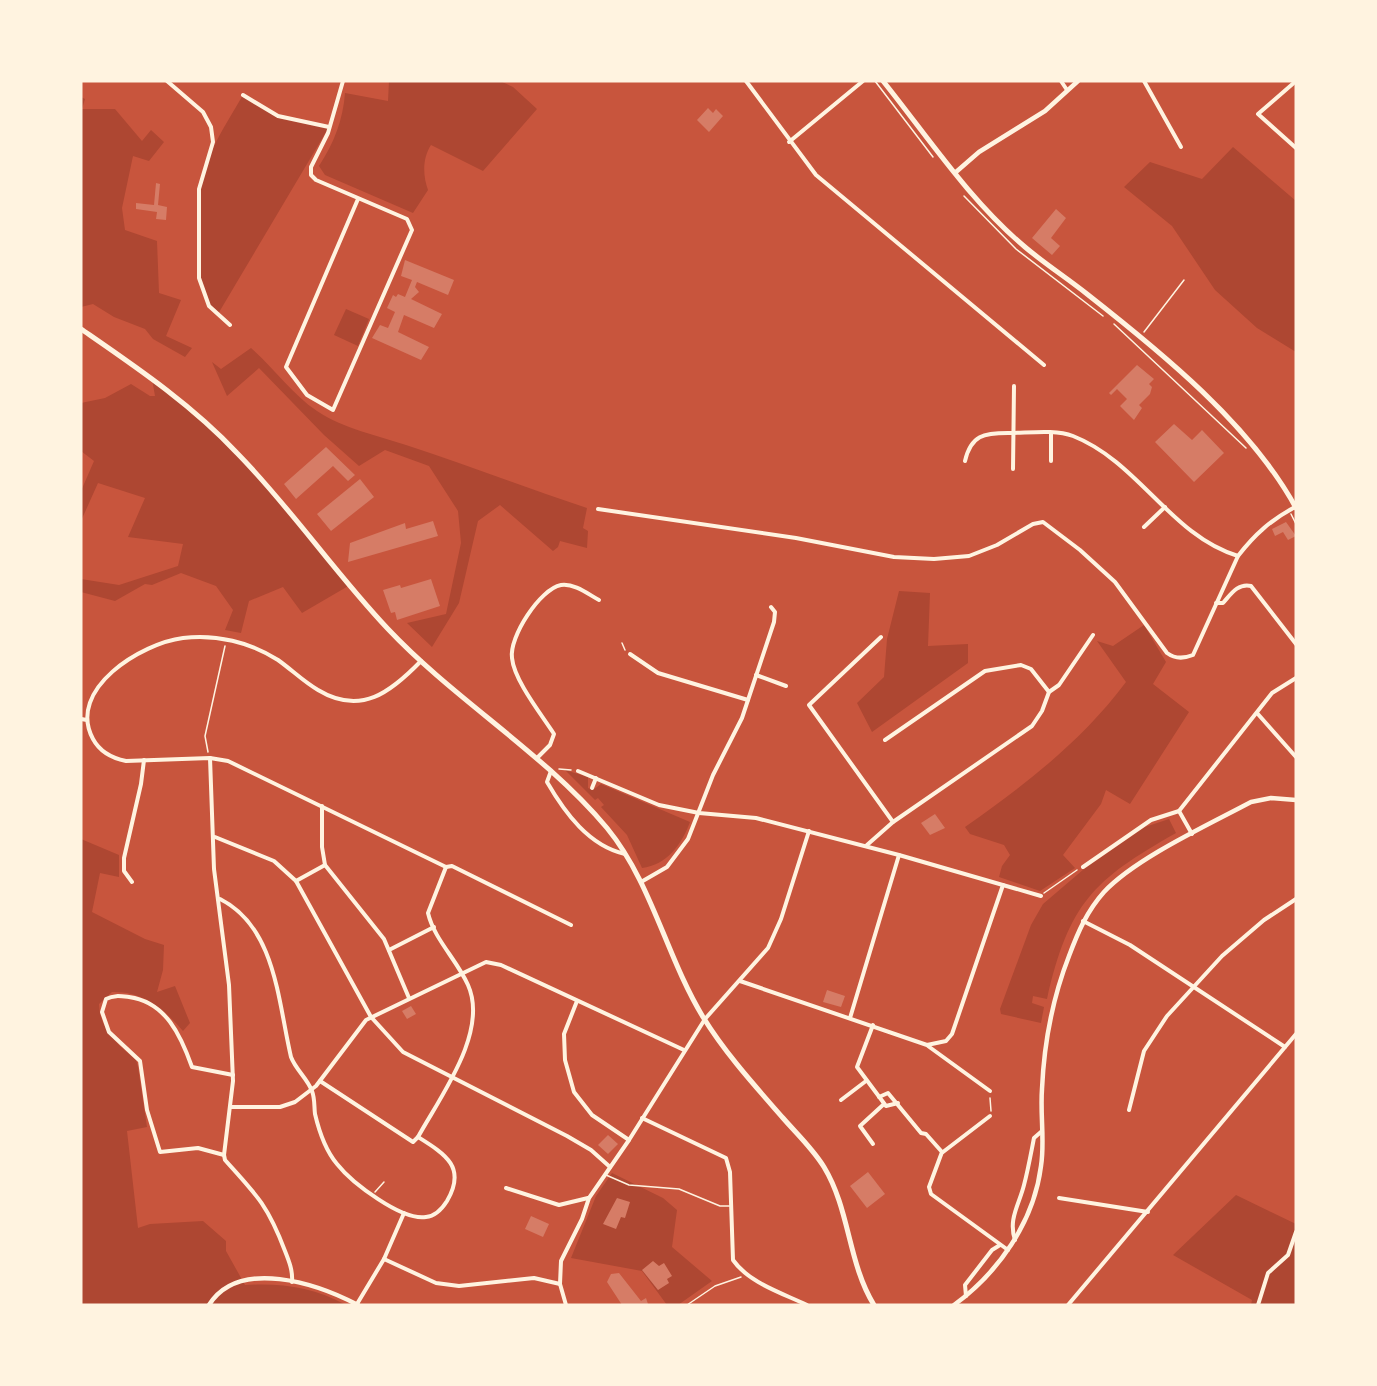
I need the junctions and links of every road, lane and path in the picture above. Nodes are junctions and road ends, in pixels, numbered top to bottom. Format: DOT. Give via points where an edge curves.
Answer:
graph roads {
  1 [pos="166,81"];
  2 [pos="343,81"];
  3 [pos="746,81"];
  4 [pos="863,81"];
  5 [pos="883,81"];
  6 [pos="1061,81"];
  7 [pos="1078,81"];
  8 [pos="1144,81"];
  9 [pos="1296,81"];
  10 [pos="1067,90"];
  11 [pos="243,95"];
  12 [pos="329,127"];
  13 [pos="789,141"];
  14 [pos="1181,147"];
  15 [pos="1296,148"];
  16 [pos="957,172"];
  17 [pos="358,199"];
  18 [pos="1184,280"];
  19 [pos="230,325"];
  20 [pos="81,329"];
  21 [pos="1140,337"];
  22 [pos="1044,365"];
  23 [pos="1014,386"];
  24 [pos="1013,433"];
  25 [pos="1051,433"];
  26 [pos="965,461"];
  27 [pos="1051,461"];
  28 [pos="1013,469"];
  29 [pos="1165,507"];
  30 [pos="1296,507"];
  31 [pos="598,509"];
  32 [pos="1288,510"];
  33 [pos="1296,524"];
  34 [pos="1144,527"];
  35 [pos="1238,556"];
  36 [pos="599,600"];
  37 [pos="1216,603"];
  38 [pos="771,607"];
  39 [pos="1093,635"];
  40 [pos="881,638"];
  41 [pos="227,639"];
  42 [pos="622,643"];
  43 [pos="1296,644"];
  44 [pos="625,650"];
  45 [pos="630,654"];
  46 [pos="421,661"];
  47 [pos="756,675"];
  48 [pos="1296,678"];
  49 [pos="786,686"];
  50 [pos="1049,692"];
  51 [pos="748,700"];
  52 [pos="1257,712"];
  53 [pos="81,718"];
  54 [pos="87,720"];
  55 [pos="885,740"];
  56 [pos="1296,756"];
  57 [pos="210,758"];
  58 [pos="537,758"];
  59 [pos="144,760"];
  60 [pos="565,768"];
  61 [pos="551,771"];
  62 [pos="578,771"];
  63 [pos="596,778"];
  64 [pos="592,788"];
  65 [pos="1296,800"];
  66 [pos="322,806"];
  67 [pos="1179,812"];
  68 [pos="699,813"];
  69 [pos="893,822"];
  70 [pos="809,831"];
  71 [pos="1192,834"];
  72 [pos="215,837"];
  73 [pos="866,846"];
  74 [pos="625,854"];
  75 [pos="899,855"];
  76 [pos="325,865"];
  77 [pos="446,867"];
  78 [pos="1083,867"];
  79 [pos="296,881"];
  80 [pos="132,882"];
  81 [pos="641,882"];
  82 [pos="1003,885"];
  83 [pos="1041,896"];
  84 [pos="220,899"];
  85 [pos="1296,899"];
  86 [pos="1083,921"];
  87 [pos="572,925"];
  88 [pos="434,927"];
  89 [pos="389,950"];
  90 [pos="461,972"];
  91 [pos="740,981"];
  92 [pos="1193,986"];
  93 [pos="410,998"];
  94 [pos="577,1001"];
  95 [pos="371,1017"];
  96 [pos="850,1018"];
  97 [pos="705,1019"];
  98 [pos="873,1025"];
  99 [pos="1296,1034"];
  100 [pos="927,1045"];
  101 [pos="1286,1047"];
  102 [pos="684,1050"];
  103 [pos="233,1075"];
  104 [pos="451,1078"];
  105 [pos="320,1081"];
  106 [pos="866,1081"];
  107 [pos="311,1090"];
  108 [pos="990,1091"];
  109 [pos="879,1097"];
  110 [pos="842,1100"];
  111 [pos="898,1103"];
  112 [pos="884,1104"];
  113 [pos="231,1107"];
  114 [pos="1130,1110"];
  115 [pos="990,1116"];
  116 [pos="642,1118"];
  117 [pos="1042,1131"];
  118 [pos="418,1137"];
  119 [pos="629,1140"];
  120 [pos="873,1144"];
  121 [pos="942,1152"];
  122 [pos="224,1155"];
  123 [pos="610,1167"];
  124 [pos="605,1175"];
  125 [pos="384,1182"];
  126 [pos="506,1188"];
  127 [pos="372,1194"];
  128 [pos="589,1198"];
  129 [pos="1059,1198"];
  130 [pos="731,1206"];
  131 [pos="1148,1212"];
  132 [pos="404,1213"];
  133 [pos="1296,1232"];
  134 [pos="1014,1240"];
  135 [pos="1000,1245"];
  136 [pos="1008,1250"];
  137 [pos="384,1258"];
  138 [pos="750,1277"];
  139 [pos="292,1282"];
  140 [pos="560,1284"];
  141 [pos="966,1296"];
  142 [pos="209,1305"];
  143 [pos="357,1305"];
  144 [pos="567,1305"];
  145 [pos="687,1305"];
  146 [pos="807,1305"];
  147 [pos="874,1305"];
  148 [pos="954,1305"];
  149 [pos="1068,1305"];
  150 [pos="1258,1305"];
  1 -- 19 [label="street" via="202,112 211,127 213,142 199,189 200,278 209,306"];
  2 -- 12 [label="street"];
  3 -- 13 [label="street"];
  4 -- 13 [label="street"];
  5 -- 16 [label="main road"];
  6 -- 10 [label="street"];
  7 -- 10 [label="street"];
  8 -- 14 [label="street"];
  9 -- 15 [label="street" via="1258,114"];
  10 -- 16 [label="street" via="1045,111 979,153"];
  11 -- 12 [label="street" via="278,116"];
  12 -- 17 [label="street" via="311,175"];
  13 -- 22 [label="street" via="816,175 848,204"];
  16 -- 21 [label="main road" via="991,214 1026,248"];
  17 -- 17 [label="street" via="407,219 412,230 333,410 307,395 285,368"];
  18 -- 21 [label="path"];
  20 -- 46 [label="main road" via="210,426 244,460 387,628"];
  21 -- 30 [label="main road" via="1244,435"];
  23 -- 24 [label="street"];
  24 -- 25 [label="street"];
  24 -- 26 [label="street" via="987,433 975,438"];
  24 -- 28 [label="street"];
  25 -- 27 [label="street"];
  25 -- 29 [label="street" via="1073,436 1095,448 1136,478"];
  29 -- 34 [label="street"];
  29 -- 35 [label="street" via="1194,535"];
  30 -- 32 [label="street"];
  31 -- 37 [label="street" via="796,538 894,557 969,556 1034,524 1047,524 1115,582 1172,657 1192,655"];
  32 -- 33 [label="path"];
  32 -- 35 [label="street" via="1257,532"];
  35 -- 37 [label="street"];
  36 -- 58 [label="street" via="572,586 554,588 539,601 512,646 513,665 554,734 550,745"];
  37 -- 43 [label="street" via="1223,603 1244,584 1251,586"];
  38 -- 47 [label="street" via="774,622"];
  39 -- 50 [label="street" via="1059,685"];
  40 -- 69 [label="street" via="809,705"];
  41 -- 46 [label="street" via="267,654 319,691 348,701 386,693"];
  41 -- 54 [label="street" via="181,638 141,650 122,662 104,681 93,698"];
  41 -- 57 [label="path" via="205,736"];
  42 -- 44 [label="path"];
  45 -- 51 [label="street" via="658,673"];
  46 -- 58 [label="main road"];
  47 -- 49 [label="street"];
  47 -- 51 [label="street"];
  48 -- 52 [label="street" via="1278,687"];
  50 -- 55 [label="street" via="1031,669 1021,665 985,671"];
  50 -- 69 [label="street" via="1032,726"];
  51 -- 68 [label="street"];
  52 -- 56 [label="street"];
  52 -- 67 [label="street"];
  53 -- 54 [label="street"];
  54 -- 59 [label="street" via="94,741 106,754 126,761"];
  57 -- 59 [label="street"];
  57 -- 66 [label="street" via="228,761"];
  57 -- 72 [label="street"];
  58 -- 61 [label="main road"];
  59 -- 80 [label="street" via="124,858 124,871"];
  60 -- 62 [label="path"];
  61 -- 74 [label="main road" via="608,830"];
  61 -- 74 [label="street" via="547,782 573,820 608,850"];
  62 -- 63 [label="street"];
  63 -- 64 [label="street"];
  63 -- 68 [label="street" via="659,805"];
  65 -- 71 [label="street" via="1271,798 1251,802"];
  66 -- 76 [label="street"];
  66 -- 77 [label="street"];
  67 -- 71 [label="street"];
  67 -- 78 [label="street" via="1151,819"];
  68 -- 70 [label="street" via="756,818"];
  68 -- 81 [label="street" via="677,857"];
  69 -- 73 [label="street"];
  70 -- 73 [label="street"];
  70 -- 91 [label="street" via="768,948"];
  71 -- 86 [label="street" via="1121,877"];
  72 -- 79 [label="street" via="274,861"];
  72 -- 84 [label="street" via="214,869"];
  73 -- 75 [label="street"];
  74 -- 81 [label="main road"];
  75 -- 82 [label="street"];
  75 -- 96 [label="street"];
  76 -- 79 [label="street"];
  76 -- 89 [label="street"];
  77 -- 87 [label="street" via="452,866"];
  77 -- 88 [label="street" via="428,913"];
  78 -- 83 [label="path"];
  79 -- 95 [label="street"];
  81 -- 97 [label="main road" via="677,967"];
  82 -- 83 [label="street"];
  82 -- 100 [label="street" via="952,1034 946,1041"];
  84 -- 103 [label="street"];
  84 -- 107 [label="street" via="237,908 254,928 268,959 294,1065"];
  85 -- 92 [label="street" via="1247,934"];
  86 -- 92 [label="street" via="1130,945"];
  86 -- 117 [label="street" via="1051,1019 1041,1090"];
  88 -- 89 [label="street"];
  88 -- 90 [label="street"];
  89 -- 93 [label="street"];
  90 -- 93 [label="street"];
  90 -- 94 [label="street" via="491,962"];
  90 -- 104 [label="street" via="473,1001 470,1039"];
  91 -- 96 [label="street"];
  91 -- 97 [label="street"];
  92 -- 101 [label="street"];
  92 -- 114 [label="street" via="1144,1051"];
  93 -- 95 [label="street"];
  94 -- 102 [label="street"];
  94 -- 119 [label="street" via="564,1034 565,1060 574,1092 592,1115"];
  95 -- 104 [label="street" via="403,1052"];
  95 -- 105 [label="street" via="358,1027"];
  96 -- 98 [label="street"];
  97 -- 102 [label="street"];
  97 -- 147 [label="main road" via="826,1170 842,1203 862,1283"];
  98 -- 100 [label="street"];
  98 -- 106 [label="street" via="857,1064"];
  99 -- 101 [label="street"];
  100 -- 108 [label="street"];
  101 -- 131 [label="street"];
  102 -- 116 [label="street"];
  103 -- 113 [label="street"];
  103 -- 122 [label="street" via="192,1067 176,1027 154,1006 117,995 106,999 102,1011 109,1032 140,1061 147,1110 160,1152 198,1148"];
  104 -- 118 [label="street"];
  104 -- 123 [label="street" via="567,1136"];
  105 -- 107 [label="street"];
  105 -- 118 [label="street" via="409,1140 413,1142"];
  106 -- 109 [label="street"];
  106 -- 110 [label="street"];
  107 -- 113 [label="street" via="285,1106"];
  107 -- 127 [label="street" via="324,1142 337,1164"];
  108 -- 115 [label="path"];
  109 -- 111 [label="street" via="888,1093"];
  109 -- 112 [label="street"];
  111 -- 112 [label="street"];
  111 -- 121 [label="street"];
  112 -- 120 [label="street" via="860,1126"];
  113 -- 122 [label="street"];
  115 -- 121 [label="street"];
  116 -- 119 [label="street"];
  116 -- 130 [label="street" via="726,1158"];
  117 -- 134 [label="street" via="1038,1181"];
  117 -- 134 [label="street" via="1034,1138 1024,1186 1012,1217"];
  118 -- 132 [label="street" via="448,1158 456,1177 454,1188 438,1213 424,1218"];
  119 -- 123 [label="street"];
  121 -- 135 [label="street" via="929,1187 931,1194"];
  122 -- 139 [label="street" via="273,1219 292,1269"];
  123 -- 124 [label="street"];
  124 -- 128 [label="street"];
  124 -- 130 [label="lane" via="629,1185 679,1190 720,1206"];
  125 -- 127 [label="path"];
  126 -- 128 [label="street" via="559,1205"];
  127 -- 132 [label="street"];
  128 -- 140 [label="street" via="561,1261"];
  129 -- 131 [label="street"];
  130 -- 138 [label="street" via="733,1260"];
  131 -- 149 [label="street"];
  132 -- 137 [label="street"];
  133 -- 150 [label="street" via="1288,1255 1268,1273"];
  134 -- 136 [label="street"];
  135 -- 136 [label="street"];
  135 -- 141 [label="street" via="965,1285"];
  136 -- 141 [label="street"];
  137 -- 140 [label="street" via="436,1283 459,1286 534,1278"];
  137 -- 143 [label="street"];
  138 -- 145 [label="path" via="734,1277"];
  138 -- 146 [label="street"];
  139 -- 142 [label="street" via="241,1281 220,1291"];
  139 -- 143 [label="street"];
  140 -- 144 [label="street"];
  141 -- 148 [label="street"];
}
